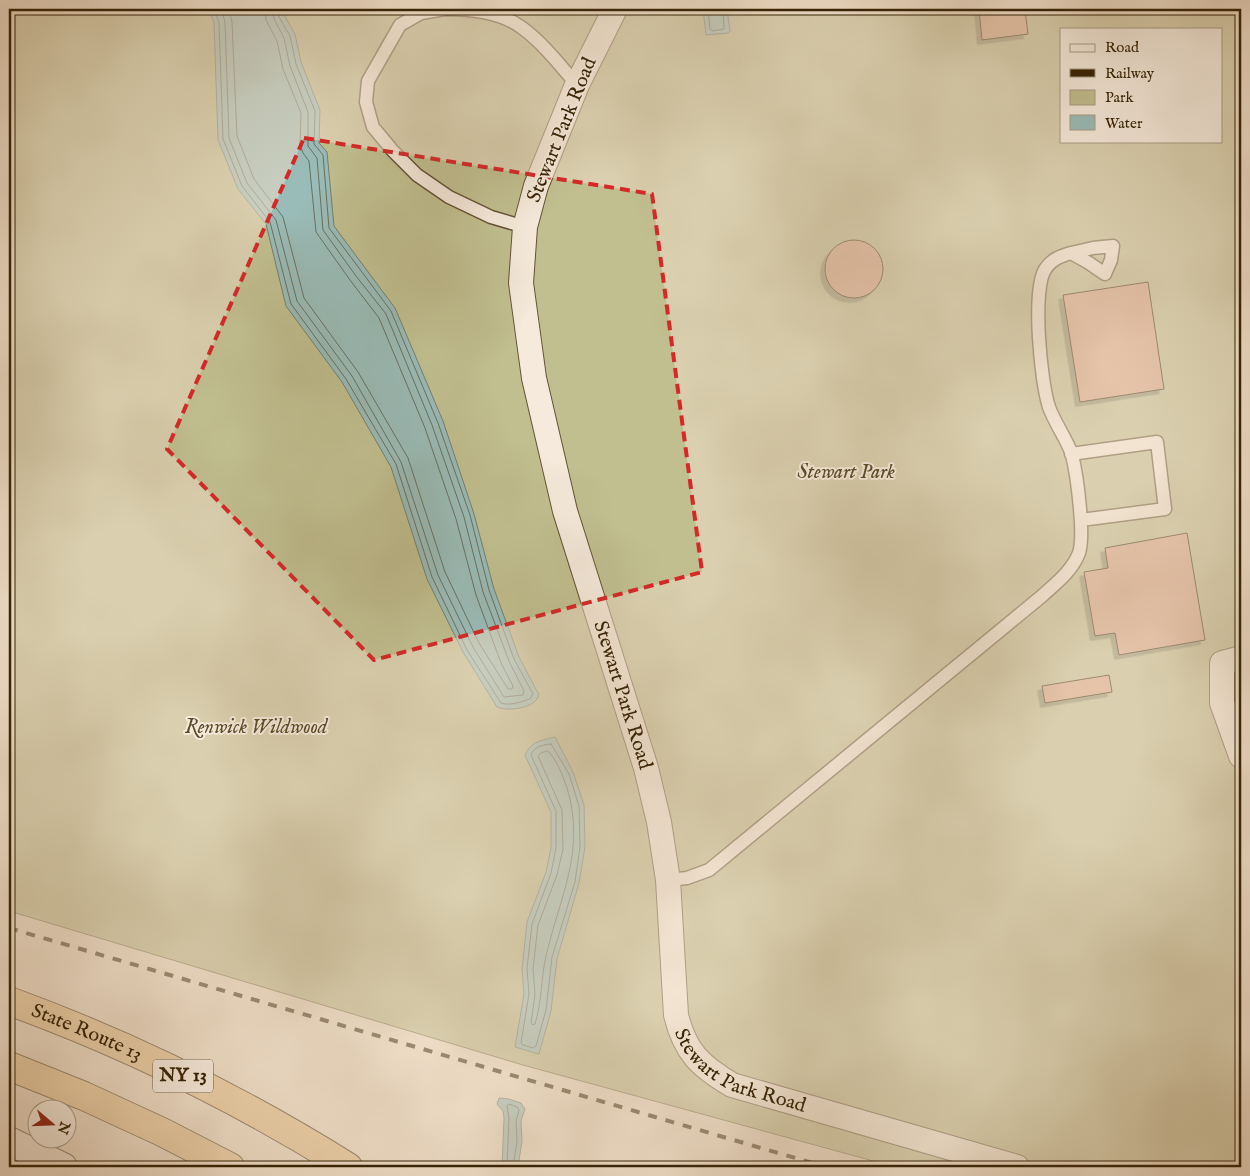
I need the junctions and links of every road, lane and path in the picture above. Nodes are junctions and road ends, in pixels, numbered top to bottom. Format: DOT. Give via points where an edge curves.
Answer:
graph roads {
  1 [pos="445,9"];
  2 [pos="616,9"];
  3 [pos="577,85"];
  4 [pos="525,227"];
  5 [pos="1071,252"];
  6 [pos="1072,454"];
  7 [pos="1082,520"];
  8 [pos="1241,658"];
  9 [pos="1241,756"];
  10 [pos="668,880"];
  11 [pos="9,1001"];
  12 [pos="9,1066"];
  13 [pos="9,1141"];
  14 [pos="950,1158"];
  15 [pos="1005,1166"];
  16 [pos="63,1167"];
  17 [pos="230,1167"];
  18 [pos="348,1167"];
  1 -- 3 [label="lane" via="472,10 520,26"];
  1 -- 4 [label="lane" via="421,12 400,25 368,81 366,102 373,127 418,175 449,197 491,217"];
  2 -- 3 [label="street, Stewart Park Road"];
  3 -- 4 [label="street, Stewart Park Road" via="536,186"];
  4 -- 10 [label="street, Stewart Park Road" via="521,283 534,378 565,511 646,768"];
  5 -- 6 [label="lane" via="1056,258 1045,269 1039,285 1038,331 1049,406"];
  6 -- 7 [label="lane"];
  6 -- 7 [label="lane" via="1157,442 1165,509"];
  7 -- 10 [label="lane" via="1080,551 1073,566 1042,596 709,870 687,878"];
  8 -- 9 [label="street" via="1222,663 1222,703"];
  10 -- 14 [label="street, Stewart Park Road" via="676,1015 686,1045 699,1062 732,1085"];
  11 -- 18 [label="highway, State Route 13 / NY 13" via="66,1022 169,1069 226,1097"];
  12 -- 17 [label="highway" via="84,1096"];
  13 -- 16 [label="street"];
  14 -- 15 [label="street, Stewart Park Road"];
}
